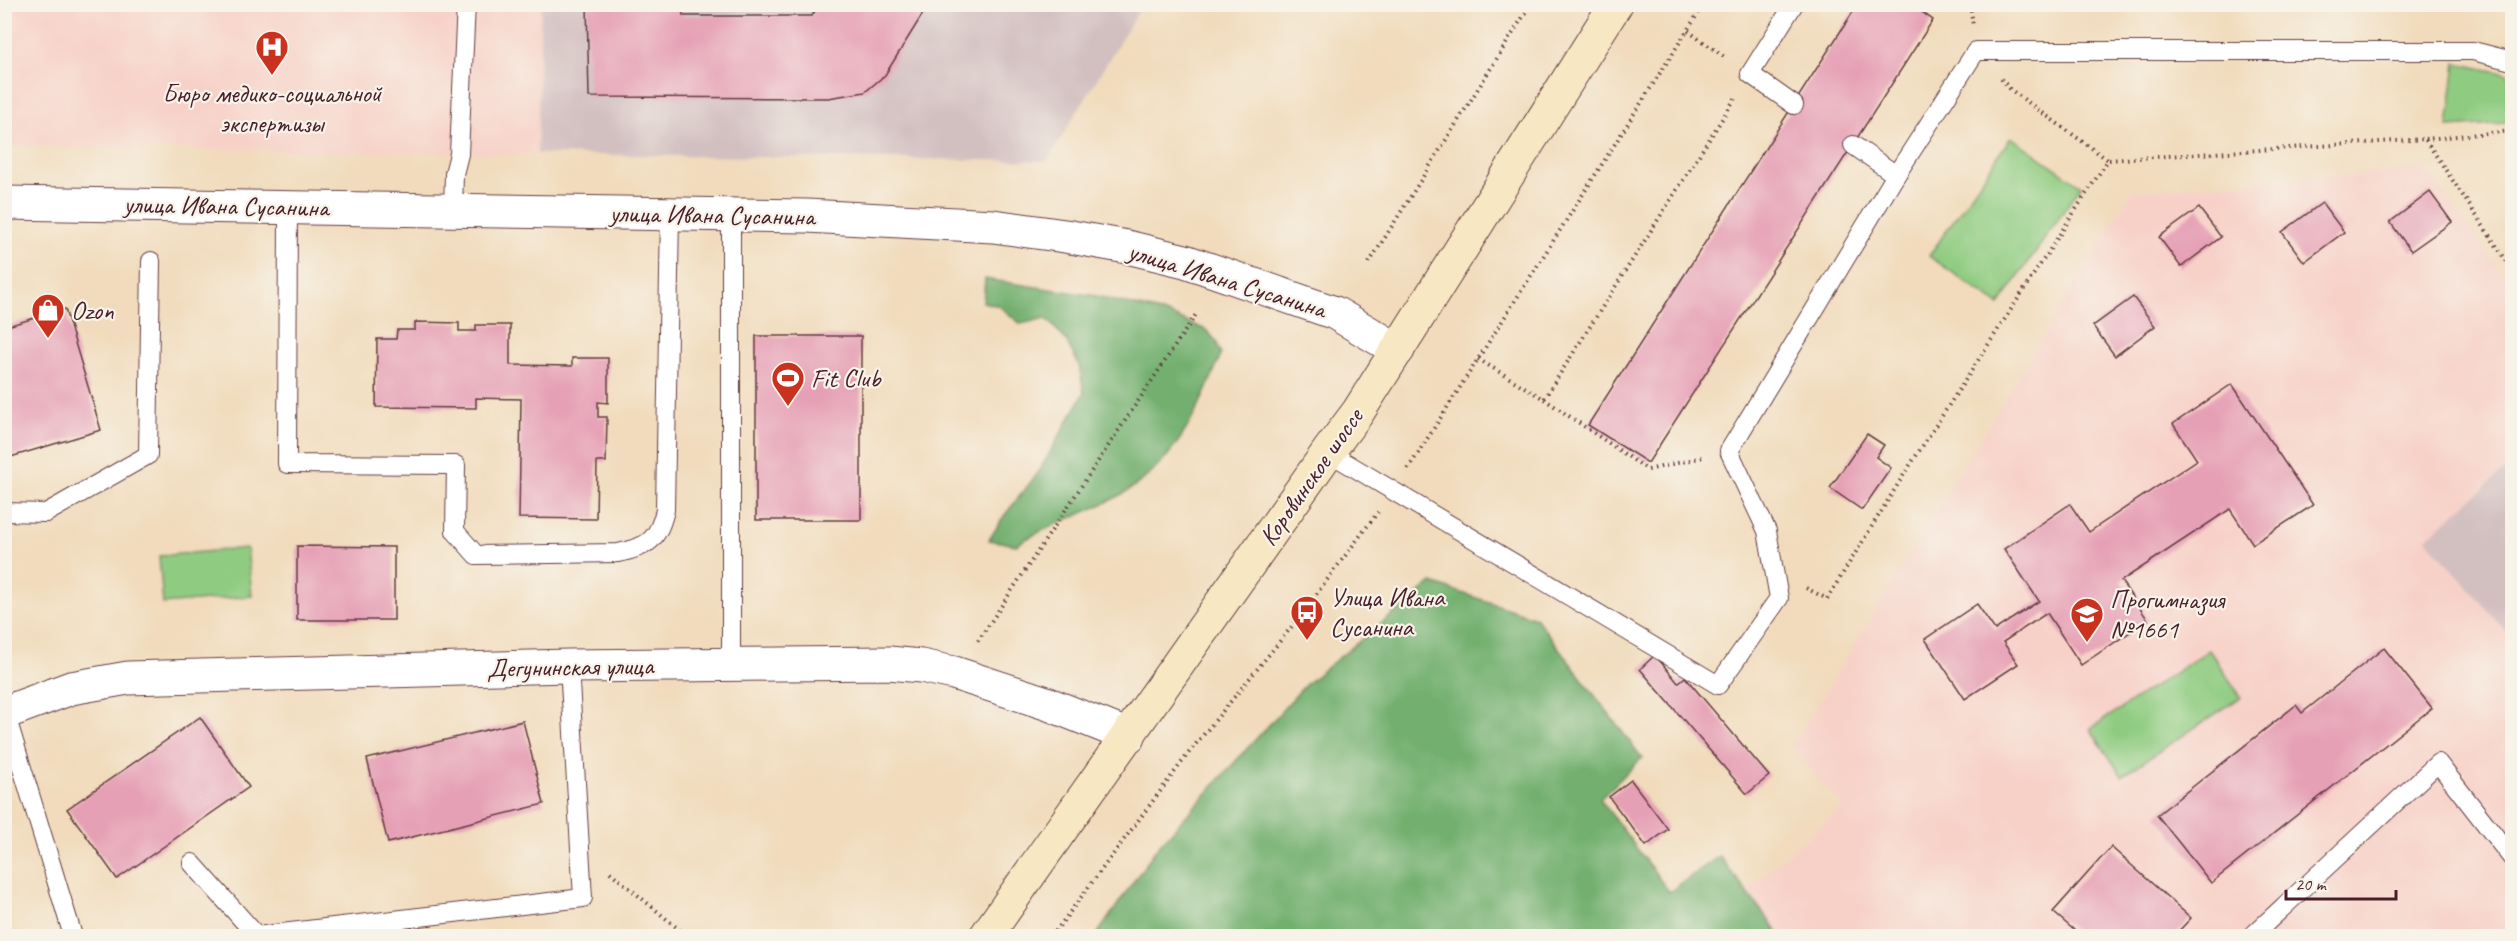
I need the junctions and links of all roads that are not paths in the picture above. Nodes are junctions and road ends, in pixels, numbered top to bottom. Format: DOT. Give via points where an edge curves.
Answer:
graph roads {
  1 [pos="466,4"];
  2 [pos="1616,4"];
  3 [pos="1794,4"];
  4 [pos="2512,61"];
  5 [pos="1794,105"];
  6 [pos="1853,145"];
  7 [pos="1896,175"];
  8 [pos="4,203"];
  9 [pos="288,207"];
  10 [pos="453,210"];
  11 [pos="670,214"];
  12 [pos="731,215"];
  13 [pos="151,261"];
  14 [pos="1398,350"];
  15 [pos="1328,452"];
  16 [pos="4,512"];
  17 [pos="731,664"];
  18 [pos="569,666"];
  19 [pos="5,713"];
  20 [pos="1129,735"];
  21 [pos="2512,858"];
  22 [pos="192,862"];
  23 [pos="74,936"];
  24 [pos="256,936"];
  25 [pos="986,936"];
  26 [pos="2252,936"];
  1 -- 10 [label="lane"];
  2 -- 14 [label="main road, Коровинское шоссе"];
  3 -- 5 [label="lane" via="1750,74"];
  4 -- 7 [label="lane" via="2473,51 1976,51"];
  6 -- 7 [label="lane"];
  7 -- 15 [label="lane" via="1729,451 1767,531 1779,598 1718,685"];
  8 -- 9 [label="street, улица Ивана Сусанина"];
  9 -- 10 [label="street, улица Ивана Сусанина"];
  9 -- 11 [label="lane" via="287,464 456,465 455,531 476,555 618,553 651,541 661,528"];
  10 -- 11 [label="street, улица Ивана Сусанина"];
  11 -- 12 [label="street, улица Ивана Сусанина"];
  12 -- 14 [label="street, улица Ивана Сусанина" via="993,226 1127,247 1185,261 1335,313"];
  12 -- 17 [label="lane"];
  13 -- 16 [label="lane" via="148,455 46,513"];
  14 -- 15 [label="main road, Коровинское шоссе"];
  15 -- 20 [label="main road, Коровинское шоссе"];
  17 -- 18 [label="street, Дегунинская улица"];
  17 -- 20 [label="street, Дегунинская улица" via="848,662 921,666 1017,693"];
  18 -- 19 [label="street, Дегунинская улица" via="128,678 71,688"];
  18 -- 24 [label="lane" via="583,898"];
  19 -- 23 [label="lane"];
  20 -- 25 [label="main road, Коровинское шоссе"];
  21 -- 26 [label="lane" via="2438,763"];
  22 -- 24 [label="lane"];
}
